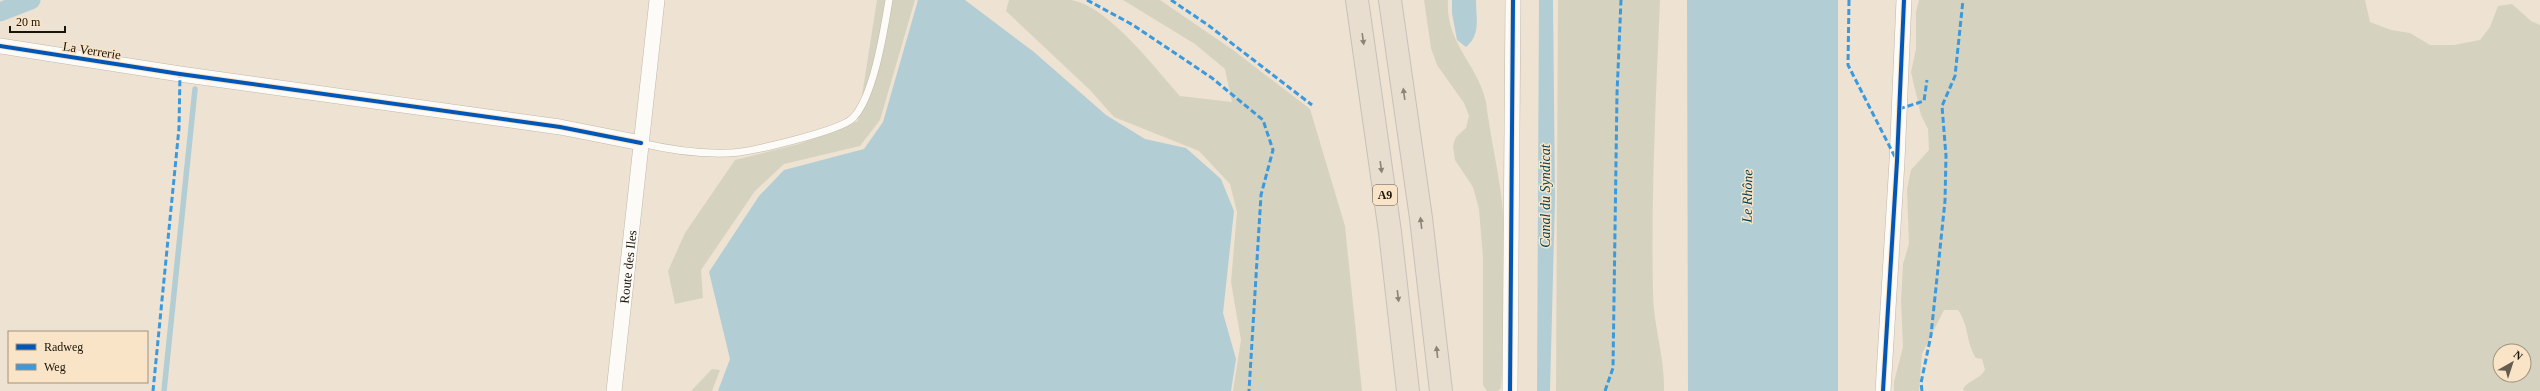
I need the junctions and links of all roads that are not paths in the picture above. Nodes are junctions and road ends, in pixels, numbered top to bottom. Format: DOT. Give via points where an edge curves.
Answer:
graph roads {
  1 [pos="657,0"];
  2 [pos="889,0"];
  3 [pos="1357,0"];
  4 [pos="1390,0"];
  5 [pos="1513,0"];
  6 [pos="1904,0"];
  7 [pos="0,46"];
  8 [pos="641,143"];
  9 [pos="614,391"];
  10 [pos="1408,391"];
  11 [pos="1441,391"];
  12 [pos="1510,391"];
  13 [pos="1883,391"];
  1 -- 8 [label="street, Route des Iles"];
  2 -- 8 [label="lane" via="882,42 866,96 852,118 814,134 729,153 676,151"];
  3 -- 10 [label="highway, A9, one-way" via="1390,232"];
  11 -- 4 [label="highway, A9, one-way" via="1421,218"];
  5 -- 12 [label="street"];
  6 -- 13 [label="street" via="1898,160"];
  7 -- 8 [label="street, La Verrerie" via="560,127"];
  8 -- 9 [label="street, Route des Iles"];
}
